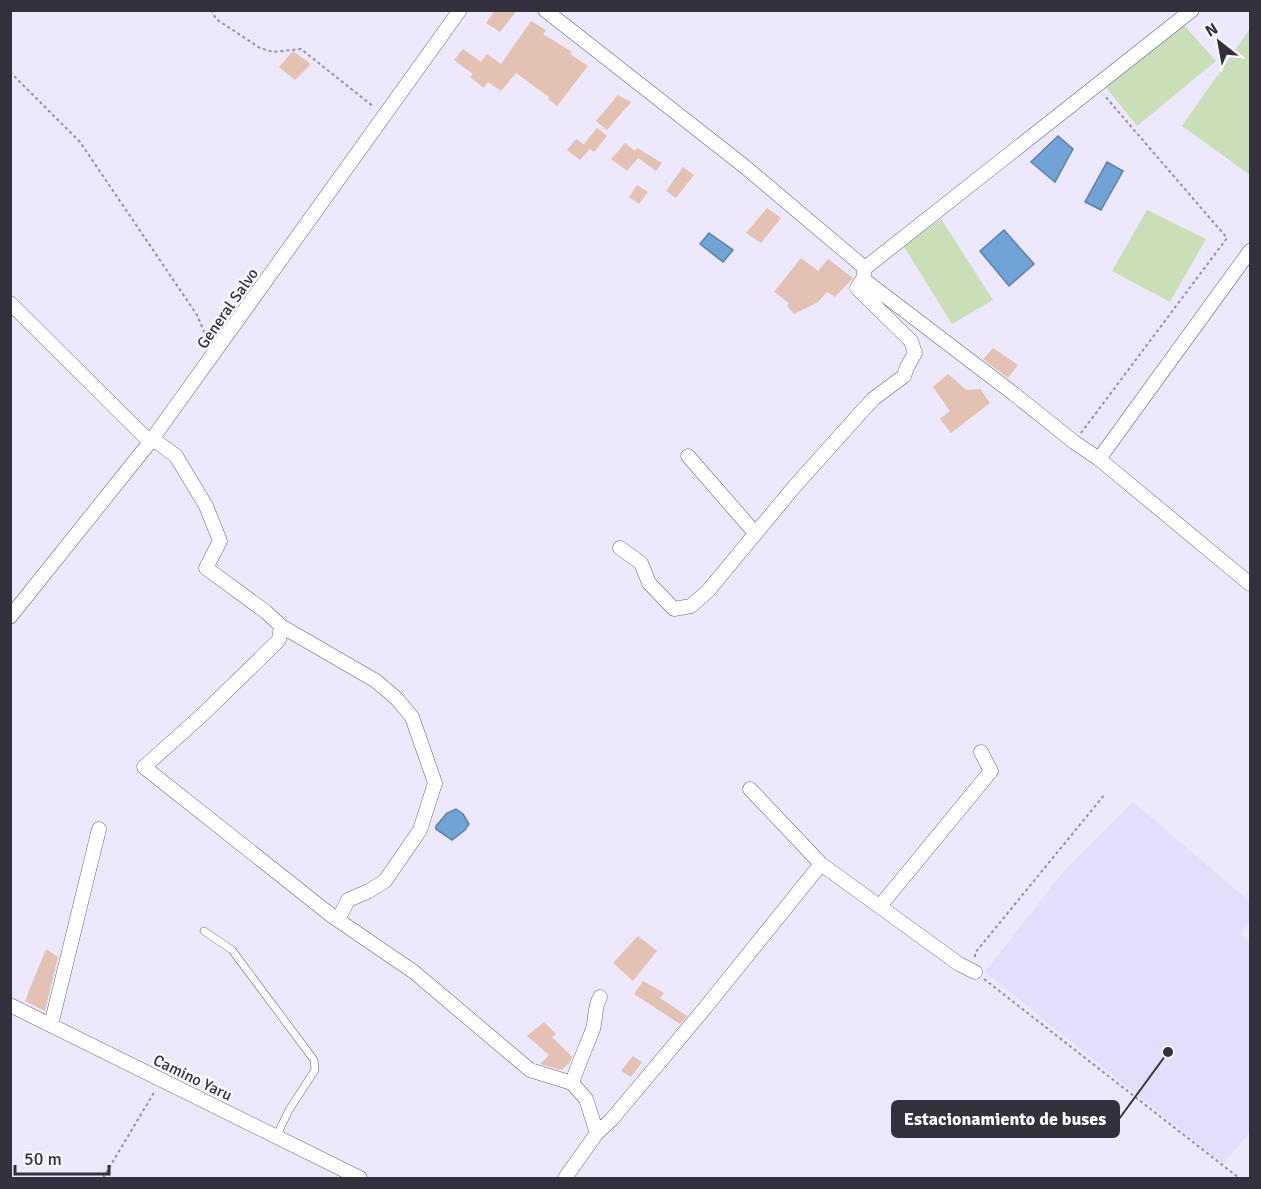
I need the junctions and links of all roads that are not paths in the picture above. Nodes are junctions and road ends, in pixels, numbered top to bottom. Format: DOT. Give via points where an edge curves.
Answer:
graph roads {
  1 [pos="460,10"];
  2 [pos="545,10"];
  3 [pos="1192,10"];
  4 [pos="1251,251"];
  5 [pos="864,273"];
  6 [pos="10,303"];
  7 [pos="151,441"];
  8 [pos="688,456"];
  9 [pos="1099,459"];
  10 [pos="755,533"];
  11 [pos="620,548"];
  12 [pos="1251,584"];
  13 [pos="10,617"];
  14 [pos="281,626"];
  15 [pos="981,752"];
  16 [pos="750,789"];
  17 [pos="99,829"];
  18 [pos="821,864"];
  19 [pos="880,906"];
  20 [pos="338,920"];
  21 [pos="204,931"];
  22 [pos="975,972"];
  23 [pos="600,997"];
  24 [pos="10,1005"];
  25 [pos="51,1025"];
  26 [pos="572,1083"];
  27 [pos="597,1133"];
  28 [pos="276,1137"];
  29 [pos="360,1179"];
  30 [pos="565,1179"];
  1 -- 7 [label="street, General Salvo"];
  2 -- 5 [label="street" via="744,166"];
  3 -- 5 [label="street"];
  4 -- 9 [label="street"];
  5 -- 9 [label="street"];
  5 -- 10 [label="street" via="857,288 912,341 915,353 904,376 873,399"];
  6 -- 7 [label="street"];
  7 -- 13 [label="street, General Salvo"];
  7 -- 14 [label="street" via="176,456 206,506 220,542 206,568"];
  8 -- 10 [label="street"];
  9 -- 12 [label="street"];
  10 -- 11 [label="street" via="708,591 691,606 674,609 649,583 641,563"];
  14 -- 20 [label="street" via="376,681 398,699 412,717 435,783 420,830 385,881 348,900"];
  14 -- 20 [label="street" via="279,640 144,767"];
  15 -- 19 [label="street" via="991,771"];
  16 -- 18 [label="street"];
  17 -- 25 [label="street"];
  18 -- 19 [label="street"];
  18 -- 27 [label="street" via="705,1008"];
  19 -- 22 [label="street"];
  20 -- 26 [label="street" via="414,972 530,1070"];
  21 -- 28 [label="lane" via="232,951 314,1060 315,1071 288,1110"];
  23 -- 26 [label="street" via="595,1006 594,1027"];
  24 -- 25 [label="street, Camino Yaru"];
  25 -- 28 [label="street, Camino Yaru"];
  26 -- 27 [label="street" via="586,1100"];
  27 -- 30 [label="street"];
  28 -- 29 [label="street, Camino Yaru"];
}
